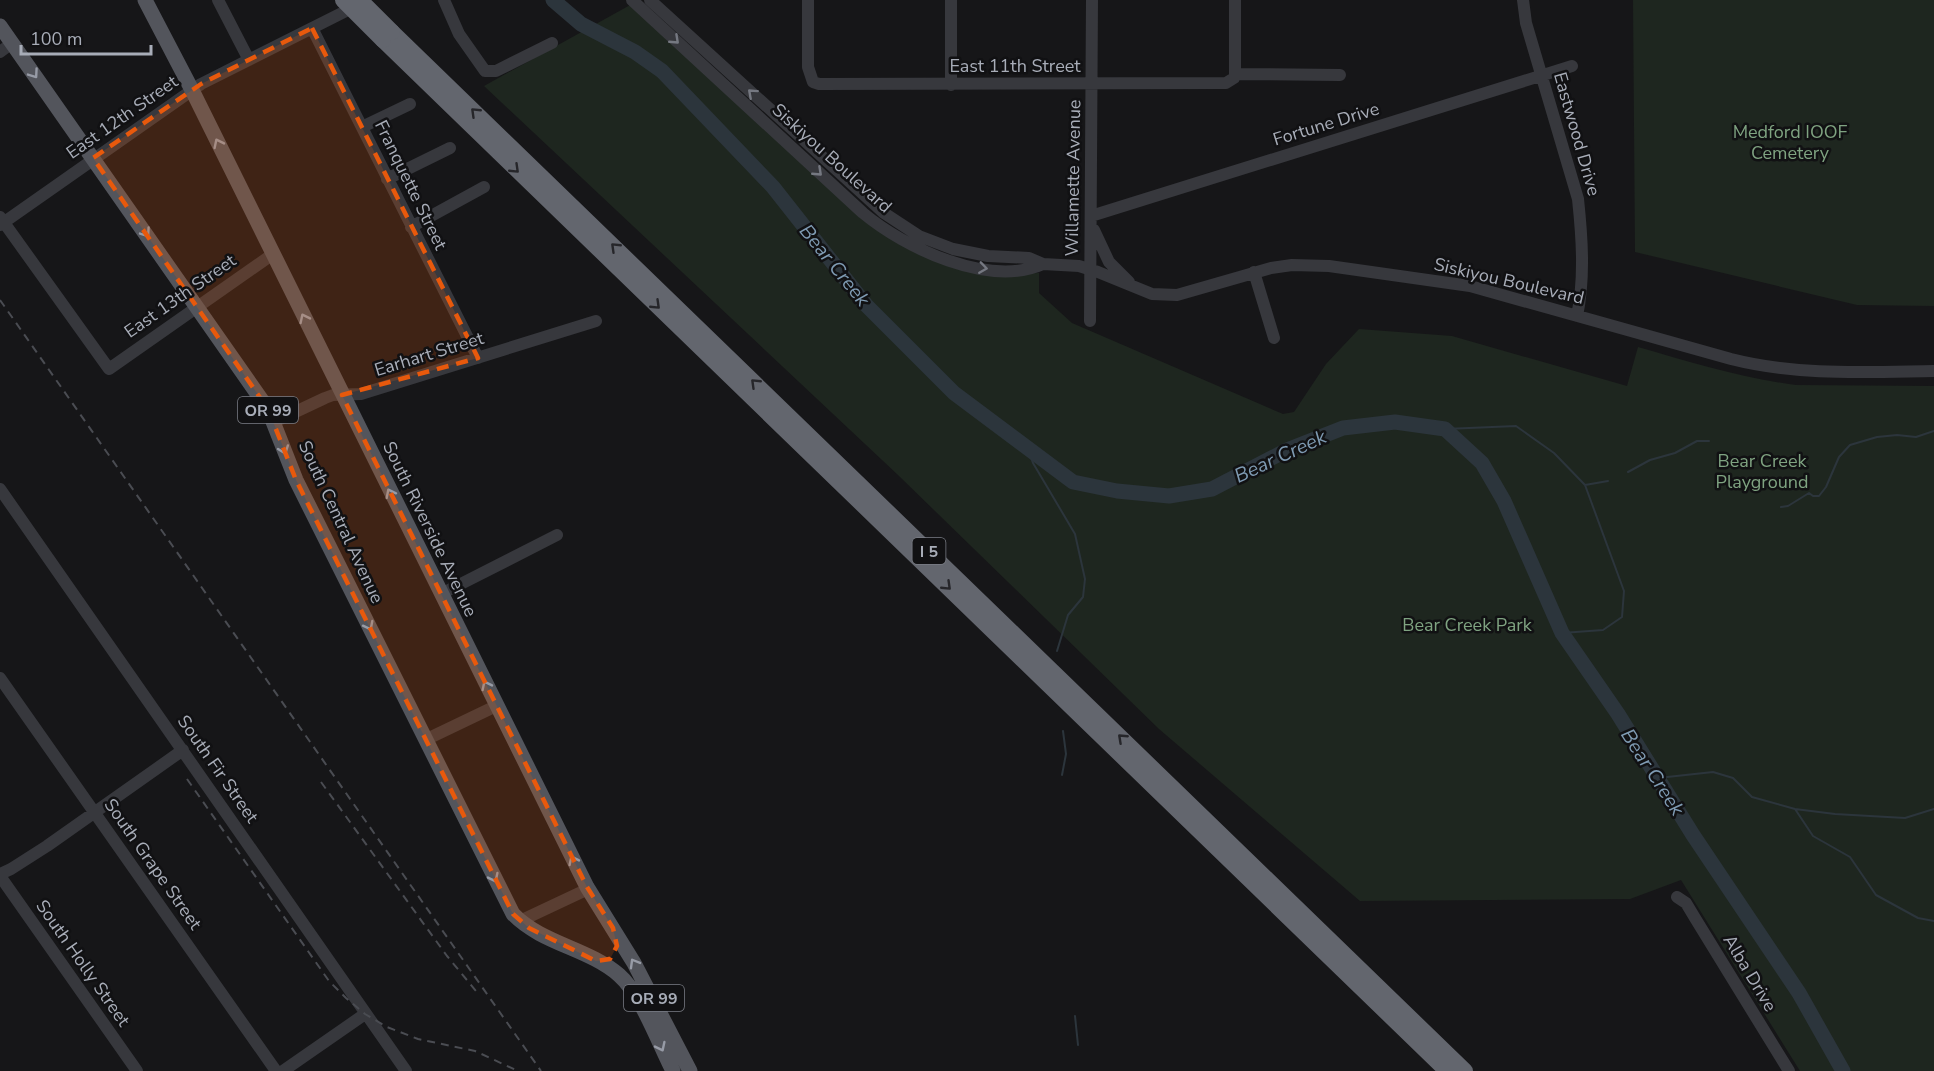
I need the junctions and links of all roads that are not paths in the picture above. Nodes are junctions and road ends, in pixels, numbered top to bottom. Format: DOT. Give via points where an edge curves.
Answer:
graph roads {
  1 [pos="145,0"];
  2 [pos="218,0"];
  3 [pos="343,0"];
  4 [pos="360,0"];
  5 [pos="368,0"];
  6 [pos="444,0"];
  7 [pos="632,0"];
  8 [pos="650,0"];
  9 [pos="808,0"];
  10 [pos="951,0"];
  11 [pos="1092,0"];
  12 [pos="1235,0"];
  13 [pos="1523,0"];
  14 [pos="0,26"];
  15 [pos="312,28"];
  16 [pos="388,36"];
  17 [pos="552,43"];
  18 [pos="6,47"];
  19 [pos="249,60"];
  20 [pos="1572,66"];
  21 [pos="1235,74"];
  22 [pos="1340,75"];
  23 [pos="1542,75"];
  24 [pos="1092,84"];
  25 [pos="951,85"];
  26 [pos="192,90"];
  27 [pos="410,104"];
  28 [pos="362,127"];
  29 [pos="450,148"];
  30 [pos="93,158"];
  31 [pos="387,179"];
  32 [pos="484,187"];
  33 [pos="1091,221"];
  34 [pos="1,222"];
  35 [pos="411,226"];
  36 [pos="273,254"];
  37 [pos="1043,264"];
  38 [pos="1090,269"];
  39 [pos="1254,272"];
  40 [pos="1139,290"];
  41 [pos="197,306"];
  42 [pos="1577,316"];
  43 [pos="596,321"];
  44 [pos="1090,321"];
  45 [pos="1274,339"];
  46 [pos="478,358"];
  47 [pos="1934,371"];
  48 [pos="341,394"];
  49 [pos="274,422"];
  50 [pos="0,489"];
  51 [pos="557,535"];
  52 [pos="441,594"];
  53 [pos="0,678"];
  54 [pos="496,706"];
  55 [pos="425,740"];
  56 [pos="183,750"];
  57 [pos="95,812"];
  58 [pos="0,875"];
  59 [pos="588,889"];
  60 [pos="1677,897"];
  61 [pos="520,921"];
  62 [pos="613,928"];
  63 [pos="596,961"];
  64 [pos="365,1014"];
  65 [pos="136,1071"];
  66 [pos="276,1071"];
  67 [pos="283,1071"];
  68 [pos="406,1071"];
  69 [pos="673,1071"];
  70 [pos="690,1071"];
  71 [pos="1447,1071"];
  72 [pos="1465,1071"];
  73 [pos="1789,1071"];
  1 -- 26 [label="main road, South Riverside Avenue / OR 99"];
  2 -- 19 [label="street"];
  3 -- 16 [label="highway, I 5, bridge"];
  4 -- 16 [label="highway, I 5, bridge"];
  5 -- 15 [label="street, East 12th Street"];
  6 -- 17 [label="street" via="459,34 481,68 491,72"];
  7 -- 37 [label="street, Siskiyou Boulevard, one-way" via="888,232 928,253 975,267 1028,271"];
  37 -- 8 [label="street, Siskiyou Boulevard, one-way" via="1029,258 962,251 929,241 900,225"];
  9 -- 25 [label="street, East 11th Street" via="809,72 813,82"];
  10 -- 25 [label="street"];
  11 -- 24 [label="street, Willamette Avenue"];
  12 -- 21 [label="street"];
  13 -- 23 [label="street, Eastwood Drive"];
  14 -- 18 [label="main road, South Central Avenue / OR 99"];
  15 -- 19 [label="street, East 12th Street"];
  15 -- 28 [label="street, Franquette Street"];
  16 -- 71 [label="highway, I 5, one-way"];
  72 -- 16 [label="highway, I 5, one-way"];
  18 -- 30 [label="main road, South Central Avenue / OR 99, one-way"];
  19 -- 26 [label="street, East 12th Street"];
  20 -- 23 [label="street, Fortune Drive"];
  21 -- 22 [label="street"];
  21 -- 24 [label="street, East 11th Street" via="1226,83"];
  23 -- 33 [label="street, Fortune Drive"];
  23 -- 42 [label="street, Eastwood Drive" via="1578,199 1582,285"];
  24 -- 25 [label="street, East 11th Street"];
  24 -- 33 [label="street, Willamette Avenue"];
  26 -- 30 [label="street, East 12th Street"];
  36 -- 26 [label="main road, South Riverside Avenue / OR 99, one-way"];
  27 -- 28 [label="street"];
  28 -- 31 [label="street, Franquette Street"];
  29 -- 31 [label="street"];
  30 -- 34 [label="street, East 12th Street"];
  30 -- 41 [label="main road, South Central Avenue / OR 99, one-way"];
  31 -- 35 [label="street, Franquette Street"];
  32 -- 35 [label="street"];
  33 -- 38 [label="street, Willamette Avenue"];
  33 -- 40 [label="street" via="1109,262"];
  34 -- 41 [label="street, East 13th Street" via="109,369"];
  35 -- 46 [label="street, Franquette Street"];
  36 -- 41 [label="street, East 13th Street"];
  48 -- 36 [label="main road, South Riverside Avenue / OR 99, one-way"];
  37 -- 38 [label="street, Siskiyou Boulevard"];
  38 -- 40 [label="street, Siskiyou Boulevard"];
  38 -- 44 [label="street, Willamette Avenue"];
  39 -- 40 [label="street, Siskiyou Boulevard" via="1177,295 1161,296"];
  39 -- 42 [label="street, Siskiyou Boulevard" via="1311,265 1426,279 1490,291"];
  39 -- 45 [label="street"];
  41 -- 49 [label="main road, South Central Avenue / OR 99"];
  42 -- 47 [label="street, Siskiyou Boulevard" via="1770,368 1811,372"];
  43 -- 46 [label="street, Earhart Street"];
  46 -- 48 [label="street, Earhart Street" via="361,394"];
  48 -- 49 [label="street, Earhart Street"];
  52 -- 48 [label="main road, South Riverside Avenue / OR 99, one-way"];
  49 -- 55 [label="main road, South Central Avenue / OR 99, one-way" via="296,480"];
  50 -- 56 [label="street, South Fir Street"];
  51 -- 52 [label="street"];
  54 -- 52 [label="main road, South Riverside Avenue / OR 99, one-way"];
  53 -- 57 [label="street, South Grape Street"];
  54 -- 55 [label="street"];
  59 -- 54 [label="main road, South Riverside Avenue / OR 99, one-way"];
  55 -- 61 [label="main road, South Central Avenue / OR 99, one-way" via="505,901"];
  56 -- 57 [label="street"];
  56 -- 64 [label="street, South Fir Street"];
  57 -- 58 [label="street"];
  57 -- 66 [label="street, South Grape Street"];
  58 -- 65 [label="street, South Holly Street"];
  59 -- 61 [label="street"];
  59 -- 62 [label="main road, South Riverside Avenue / OR 99"];
  60 -- 73 [label="street, Alba Drive" via="1686,903"];
  61 -- 63 [label="main road, South Central Avenue / OR 99"];
  62 -- 63 [label="main road" via="617,946 614,957"];
  70 -- 62 [label="main road, South Riverside Avenue / OR 99, one-way"];
  63 -- 69 [label="main road, South Central Avenue / OR 99, one-way" via="629,986"];
  64 -- 67 [label="street"];
  64 -- 68 [label="street, South Fir Street"];
}
